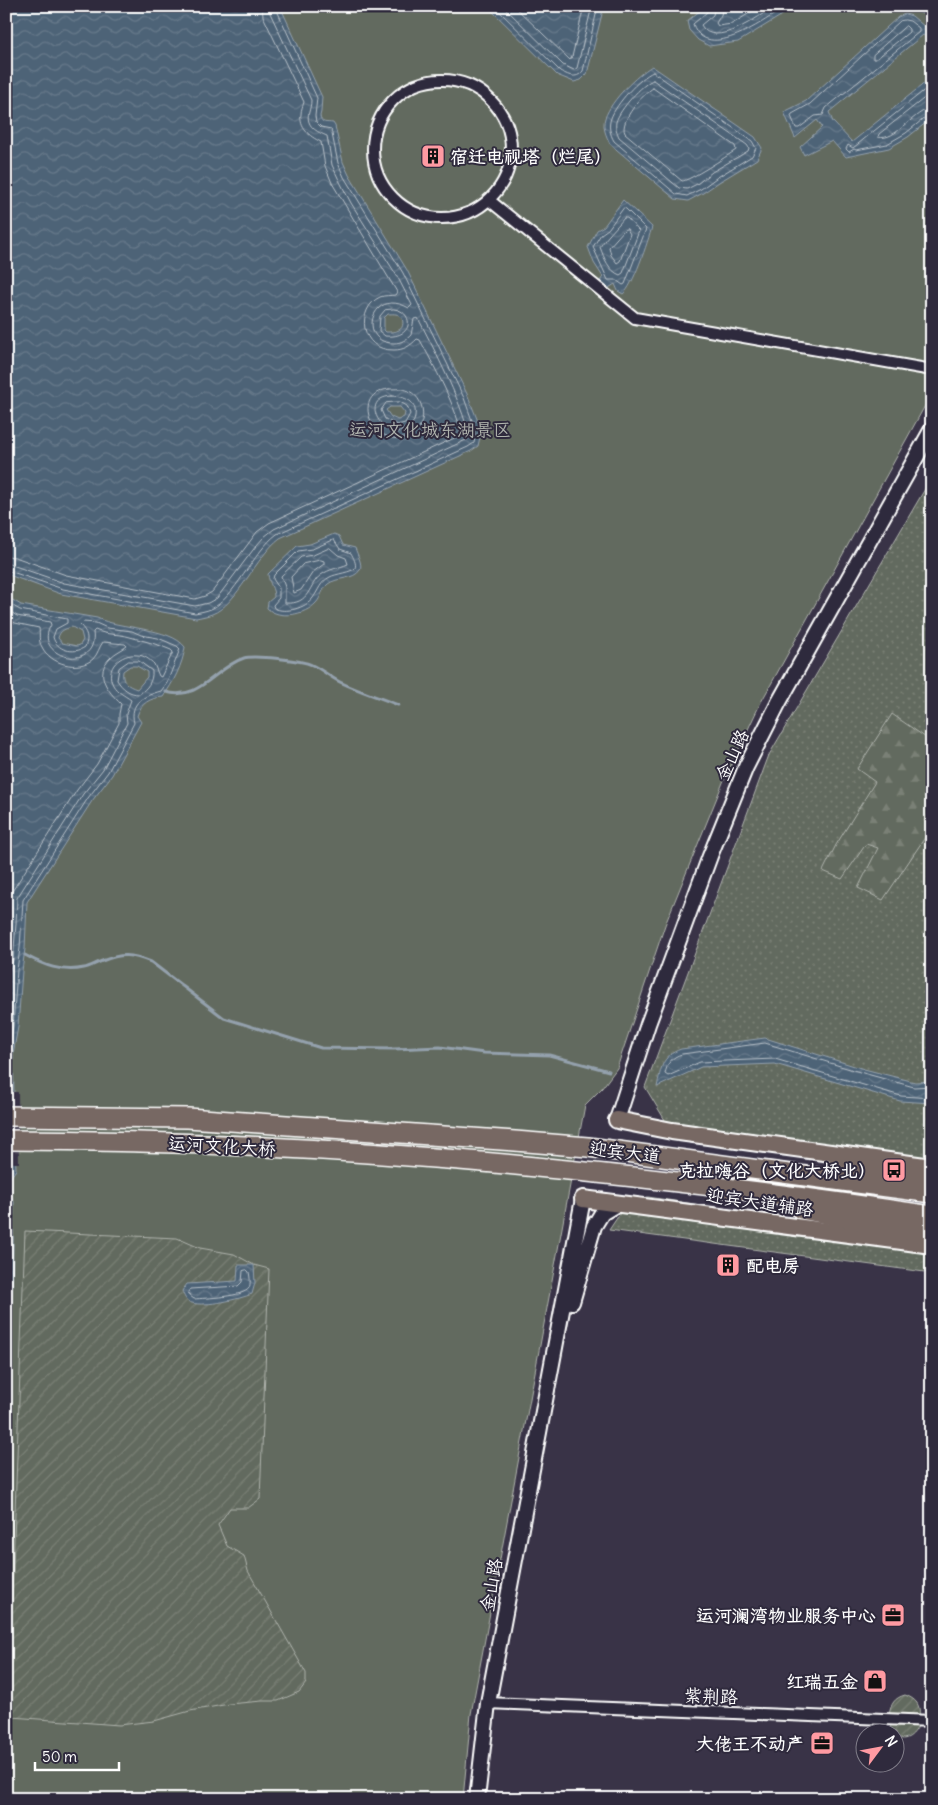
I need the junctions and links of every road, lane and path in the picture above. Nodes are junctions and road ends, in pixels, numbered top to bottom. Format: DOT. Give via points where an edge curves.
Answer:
graph roads {
  1 [pos="489,200"];
  2 [pos="932,370"];
  3 [pos="932,429"];
  4 [pos="6,1116"];
  5 [pos="617,1120"];
  6 [pos="436,1136"];
  7 [pos="6,1140"];
  8 [pos="515,1141"];
  9 [pos="437,1158"];
  10 [pos="528,1165"];
  11 [pos="932,1167"];
  12 [pos="932,1176"];
  13 [pos="932,1193"];
  14 [pos="583,1199"];
  15 [pos="617,1204"];
  16 [pos="932,1216"];
  17 [pos="932,1235"];
  18 [pos="932,1245"];
  19 [pos="550,1380"];
  20 [pos="488,1704"];
  21 [pos="932,1722"];
  22 [pos="477,1799"];
  1 -- 1 [label="street" via="503,182 510,161 511,139 504,118 491,100 473,86 452,80 429,80 408,88 391,102 379,119 374,161 381,181 393,198 410,210 431,217 452,218 472,212"];
  1 -- 2 [label="street" via="635,318"];
  3 -- 5 [label="street, 金山路" via="746,767 648,1024"];
  4 -- 6 [label="highway, 运河文化大桥" via="188,1118"];
  5 -- 11 [label="main road" via="672,1131"];
  6 -- 8 [label="highway, 迎宾大道"];
  7 -- 9 [label="highway, 运河文化大桥" via="204,1144"];
  8 -- 12 [label="highway" via="599,1141 781,1163"];
  8 -- 13 [label="highway, 迎宾大道" via="588,1147"];
  9 -- 10 [label="highway, 迎宾大道"];
  10 -- 16 [label="highway, 迎宾大道" via="729,1187"];
  10 -- 17 [label="highway" via="630,1184 821,1212"];
  14 -- 15 [label="main road, 迎宾大道辅路"];
  14 -- 19 [label="street, 金山路"];
  15 -- 18 [label="main road, 迎宾大道辅路"];
  15 -- 19 [label="street, 金山路" via="602,1213 594,1226"];
  19 -- 20 [label="street, 金山路"];
  20 -- 21 [label="street, 紫荆路"];
  20 -- 22 [label="street, 金山路"];
}
